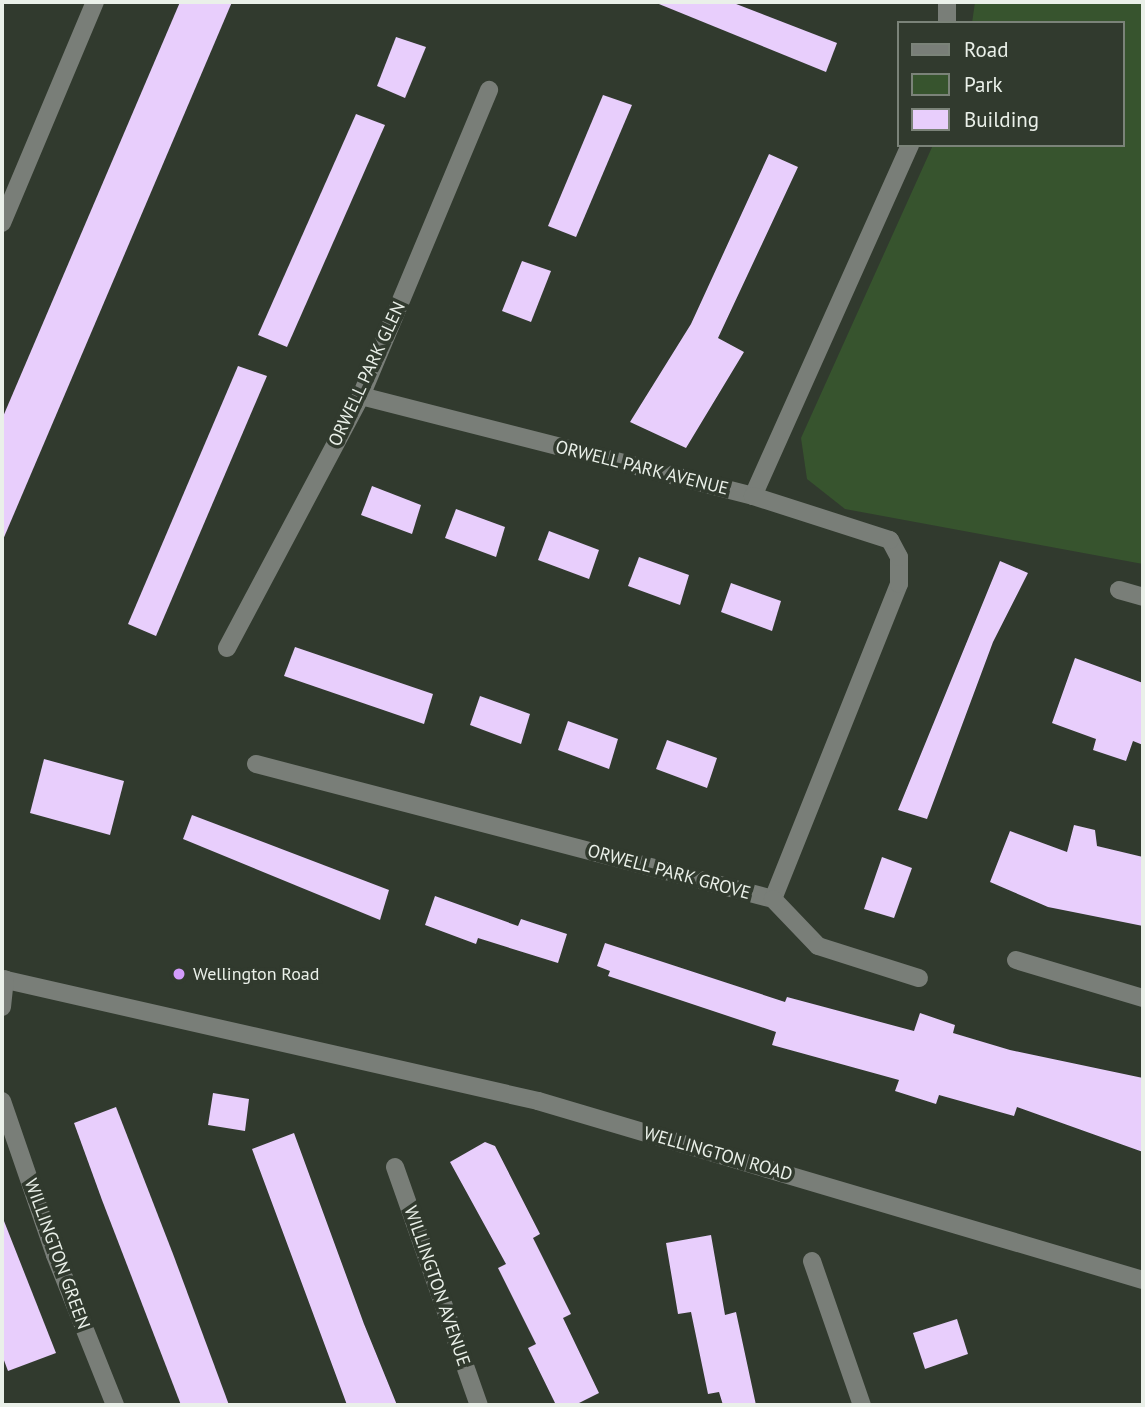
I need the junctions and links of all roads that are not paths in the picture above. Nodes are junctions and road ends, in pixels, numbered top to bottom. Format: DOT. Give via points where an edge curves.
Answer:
graph roads {
  1 [pos="95,2"];
  2 [pos="947,2"];
  3 [pos="947,21"];
  4 [pos="489,90"];
  5 [pos="909,147"];
  6 [pos="2,223"];
  7 [pos="361,396"];
  8 [pos="753,496"];
  9 [pos="1119,590"];
  10 [pos="1143,597"];
  11 [pos="227,649"];
  12 [pos="256,764"];
  13 [pos="773,899"];
  14 [pos="1016,960"];
  15 [pos="919,978"];
  16 [pos="4,979"];
  17 [pos="1143,998"];
  18 [pos="2,1007"];
  19 [pos="2,1101"];
  20 [pos="395,1167"];
  21 [pos="812,1261"];
  22 [pos="1143,1280"];
  23 [pos="115,1405"];
  24 [pos="479,1405"];
  25 [pos="862,1405"];
  1 -- 6 [label="street"];
  2 -- 3 [label="street"];
  4 -- 7 [label="street, ORWELL PARK GLEN"];
  5 -- 8 [label="street, ORWELL PARK AVENUE"];
  7 -- 8 [label="street, ORWELL PARK AVENUE"];
  7 -- 11 [label="street, ORWELL PARK GLEN"];
  8 -- 13 [label="street, ORWELL PARK GROVE" via="890,540 899,557 899,584"];
  9 -- 10 [label="street"];
  12 -- 13 [label="street, ORWELL PARK GROVE"];
  13 -- 15 [label="street" via="818,946"];
  14 -- 17 [label="street"];
  16 -- 18 [label="street"];
  16 -- 22 [label="street, WELLINGTON ROAD" via="538,1101"];
  19 -- 23 [label="street, WILLINGTON GREEN" via="55,1255"];
  20 -- 24 [label="street, WILLINGTON AVENUE"];
  21 -- 25 [label="street"];
}
